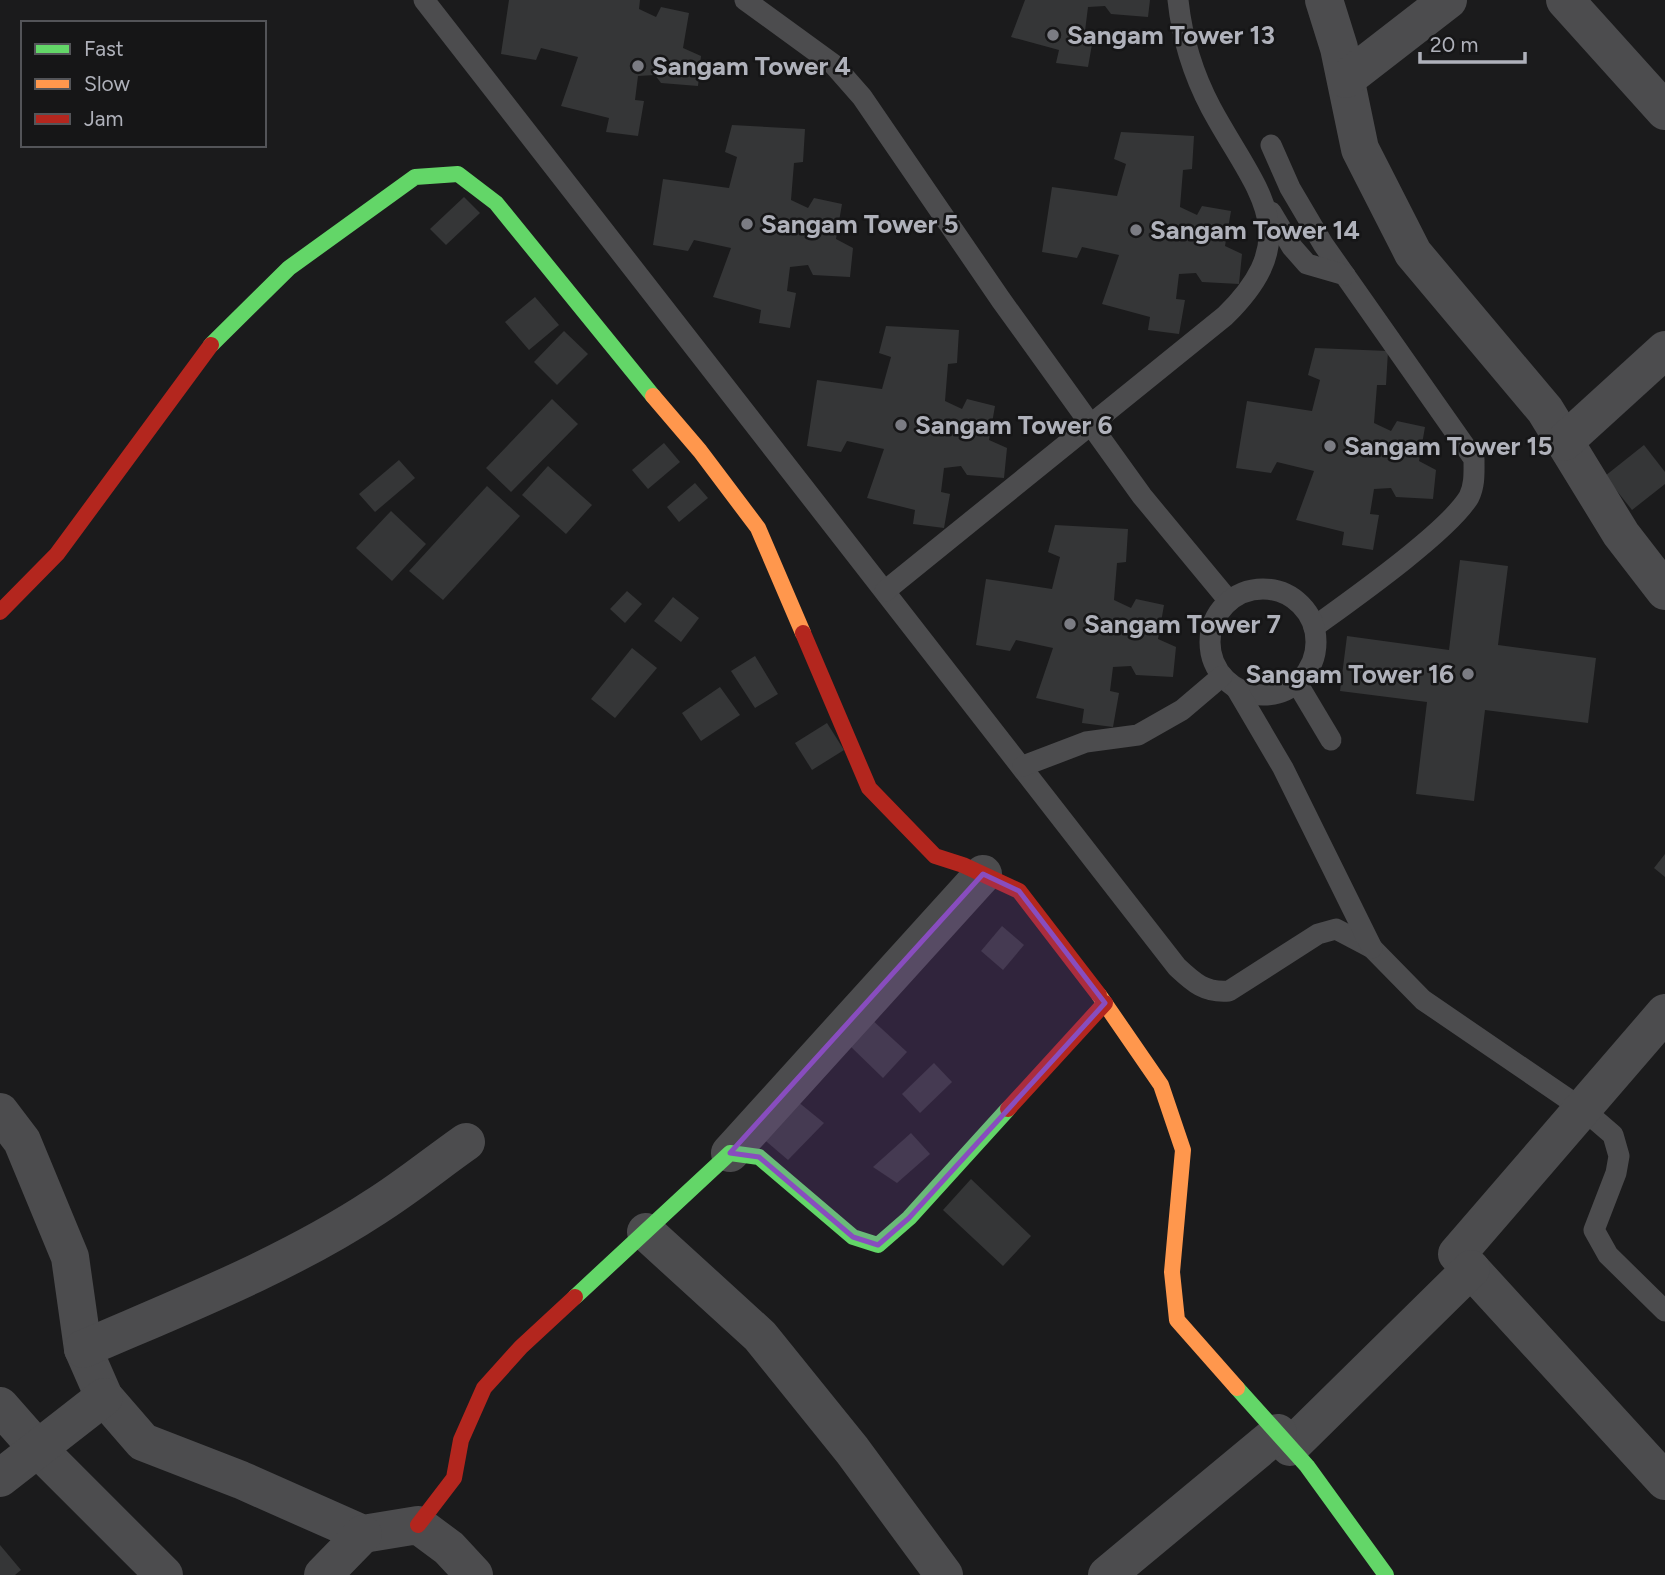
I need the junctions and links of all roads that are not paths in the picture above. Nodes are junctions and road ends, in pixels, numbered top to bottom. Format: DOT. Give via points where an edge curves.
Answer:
graph roads {
  1 [pos="424,0"];
  2 [pos="745,0"];
  3 [pos="1178,0"];
  4 [pos="1324,0"];
  5 [pos="1448,0"];
  6 [pos="1565,0"];
  7 [pos="1346,79"];
  8 [pos="1665,111"];
  9 [pos="1270,145"];
  10 [pos="1265,203"];
  11 [pos="1345,275"];
  12 [pos="1665,350"];
  13 [pos="1090,423"];
  14 [pos="1564,442"];
  15 [pos="884,591"];
  16 [pos="1665,591"];
  17 [pos="1228,601"];
  18 [pos="0,612"];
  19 [pos="1314,627"];
  20 [pos="1229,682"];
  21 [pos="1297,683"];
  22 [pos="1331,740"];
  23 [pos="1023,766"];
  24 [pos="983,874"];
  25 [pos="1372,948"];
  26 [pos="1104,1003"];
  27 [pos="1665,1013"];
  28 [pos="1584,1110"];
  29 [pos="0,1112"];
  30 [pos="466,1142"];
  31 [pos="730,1153"];
  32 [pos="646,1232"];
  33 [pos="1471,1269"];
  34 [pos="1665,1311"];
  35 [pos="83,1349"];
  36 [pos="104,1397"];
  37 [pos="0,1406"];
  38 [pos="1284,1440"];
  39 [pos="37,1448"];
  40 [pos="0,1478"];
  41 [pos="1665,1481"];
  42 [pos="418,1525"];
  43 [pos="363,1534"];
  44 [pos="164,1575"];
  45 [pos="323,1575"];
  46 [pos="474,1575"];
  47 [pos="944,1575"];
  48 [pos="1107,1575"];
  49 [pos="1387,1575"];
  1 -- 15 [label="lane"];
  2 -- 13 [label="lane" via="833,64 862,97"];
  3 -- 10 [label="lane" via="1182,34 1209,106"];
  4 -- 7 [label="street"];
  5 -- 7 [label="street"];
  6 -- 8 [label="street"];
  7 -- 14 [label="street" via="1360,149 1413,253 1545,410"];
  9 -- 11 [label="lane" via="1290,188"];
  10 -- 11 [label="lane" via="1307,264"];
  10 -- 13 [label="lane" via="1270,236 1261,275 1248,293"];
  11 -- 19 [label="lane" via="1474,459 1474,480 1469,497 1450,519"];
  12 -- 14 [label="street"];
  13 -- 15 [label="lane"];
  13 -- 17 [label="lane" via="1142,496"];
  14 -- 16 [label="street" via="1621,534"];
  15 -- 23 [label="lane"];
  17 -- 19 [label="lane" via="1247,591 1268,590 1287,596 1304,609"];
  17 -- 20 [label="lane" via="1216,617 1210,637 1212,658"];
  18 -- 24 [label="street" via="57,554 205,351 289,268 415,177 458,174 496,203 758,528 869,788 935,856"];
  19 -- 21 [label="lane" via="1310,668"];
  20 -- 21 [label="lane" via="1258,695 1278,694"];
  20 -- 23 [label="lane" via="1138,734 1086,742"];
  20 -- 25 [label="lane" via="1283,768"];
  21 -- 22 [label="lane"];
  23 -- 25 [label="lane" via="1177,967 1197,986 1229,991 1318,934 1336,929"];
  24 -- 26 [label="street" via="1019,891"];
  24 -- 31 [label="street"];
  25 -- 28 [label="lane" via="1423,999"];
  26 -- 31 [label="street" via="909,1218 878,1245 853,1237 760,1157"];
  26 -- 38 [label="street" via="1161,1085 1183,1150 1172,1272 1177,1320"];
  27 -- 28 [label="street"];
  28 -- 33 [label="street" via="1457,1254"];
  28 -- 34 [label="lane" via="1613,1135 1619,1156 1594,1230 1608,1255"];
  29 -- 35 [label="street" via="22,1141 70,1257"];
  30 -- 35 [label="street" via="329,1235 233,1284"];
  31 -- 32 [label="street"];
  32 -- 42 [label="street" via="484,1388 461,1440 454,1478"];
  32 -- 47 [label="street" via="760,1336"];
  33 -- 38 [label="street"];
  33 -- 41 [label="street"];
  35 -- 36 [label="street"];
  36 -- 39 [label="street"];
  36 -- 43 [label="street" via="143,1442"];
  37 -- 39 [label="street"];
  38 -- 48 [label="street"];
  38 -- 49 [label="street"];
  39 -- 40 [label="street"];
  39 -- 44 [label="street"];
  42 -- 43 [label="street"];
  42 -- 46 [label="street"];
  43 -- 45 [label="street"];
}
